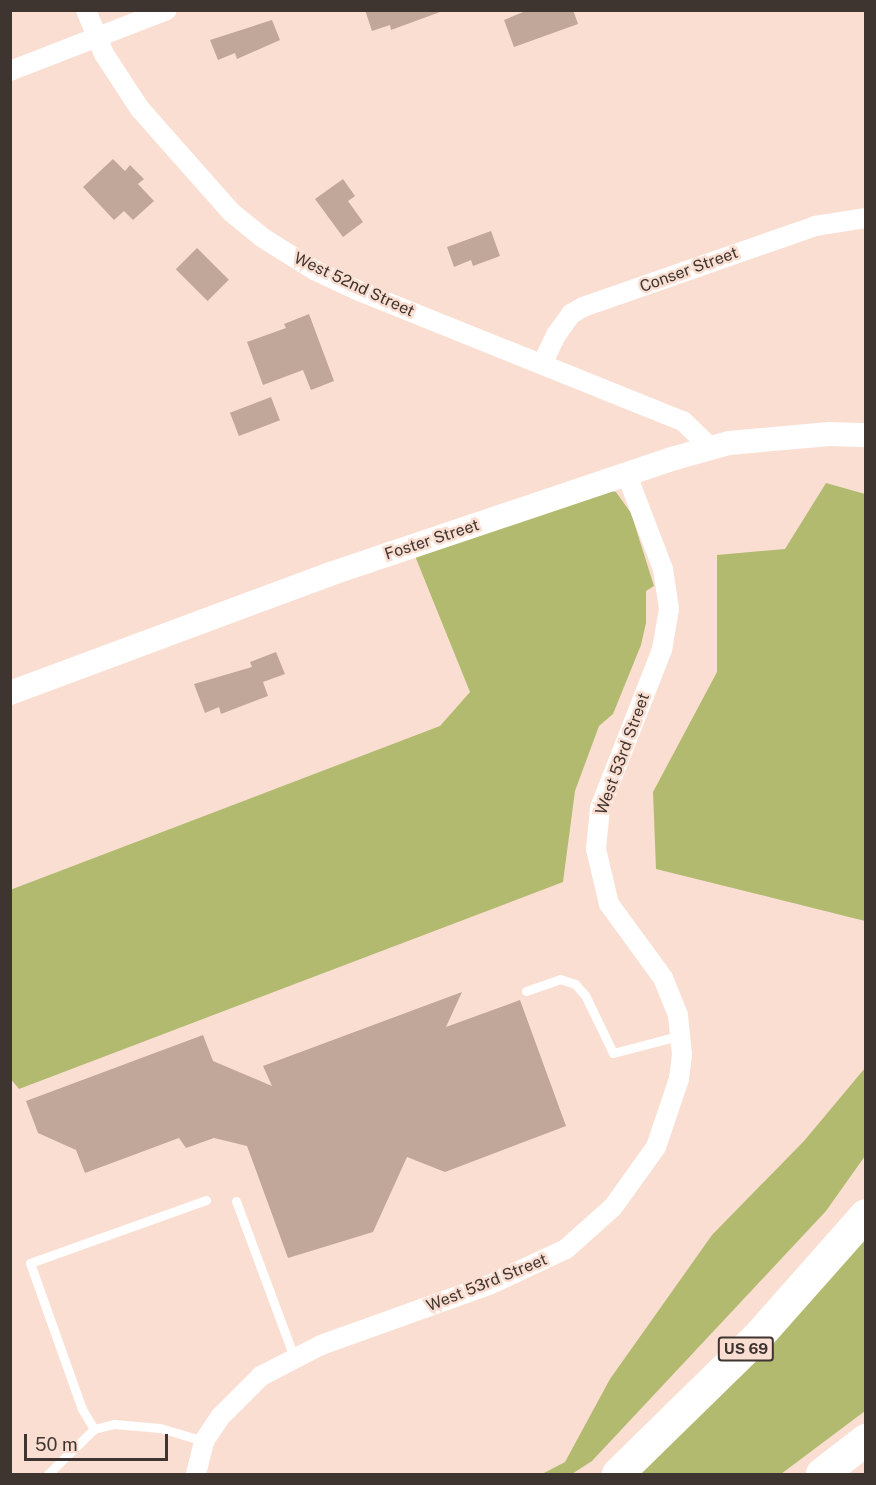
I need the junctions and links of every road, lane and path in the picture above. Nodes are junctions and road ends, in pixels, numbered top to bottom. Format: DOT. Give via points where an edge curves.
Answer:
graph roads {
  1 [pos="86,10"];
  2 [pos="167,10"];
  3 [pos="97,38"];
  4 [pos="10,70"];
  5 [pos="866,218"];
  6 [pos="542,364"];
  7 [pos="866,435"];
  8 [pos="710,447"];
  9 [pos="627,475"];
  10 [pos="10,693"];
  11 [pos="526,991"];
  12 [pos="682,1035"];
  13 [pos="206,1200"];
  14 [pos="236,1201"];
  15 [pos="866,1215"];
  16 [pos="294,1357"];
  17 [pos="94,1429"];
  18 [pos="866,1440"];
  19 [pos="204,1441"];
  20 [pos="48,1474"];
  21 [pos="196,1474"];
  22 [pos="618,1474"];
  23 [pos="822,1474"];
  1 -- 3 [label="street, West 52nd Street"];
  2 -- 3 [label="street"];
  3 -- 4 [label="street"];
  3 -- 6 [label="street, West 52nd Street" via="140,109 231,212 263,238 314,270 359,291"];
  5 -- 6 [label="street, Conser Street" via="815,226 583,307 571,314"];
  6 -- 8 [label="street, West 52nd Street" via="683,421"];
  7 -- 8 [label="street, Foster Street" via="830,434"];
  8 -- 9 [label="street, Foster Street"];
  9 -- 10 [label="street, Foster Street" via="330,574"];
  9 -- 12 [label="street, West 53rd Street" via="663,569 669,609 662,650 600,808 596,849 609,904 663,978"];
  11 -- 12 [label="lane" via="560,979 575,984 585,995 613,1053"];
  12 -- 16 [label="street, West 53rd Street" via="679,1079 656,1148 613,1207 566,1249 489,1285"];
  13 -- 17 [label="lane" via="30,1263 82,1409"];
  14 -- 16 [label="lane"];
  15 -- 22 [label="highway, US 69" via="757,1338"];
  16 -- 19 [label="street, West 53rd Street" via="261,1376 238,1397"];
  17 -- 19 [label="lane" via="114,1424 160,1428"];
  17 -- 20 [label="lane"];
  18 -- 23 [label="highway"];
  19 -- 21 [label="street, West 53rd Street"];
}
